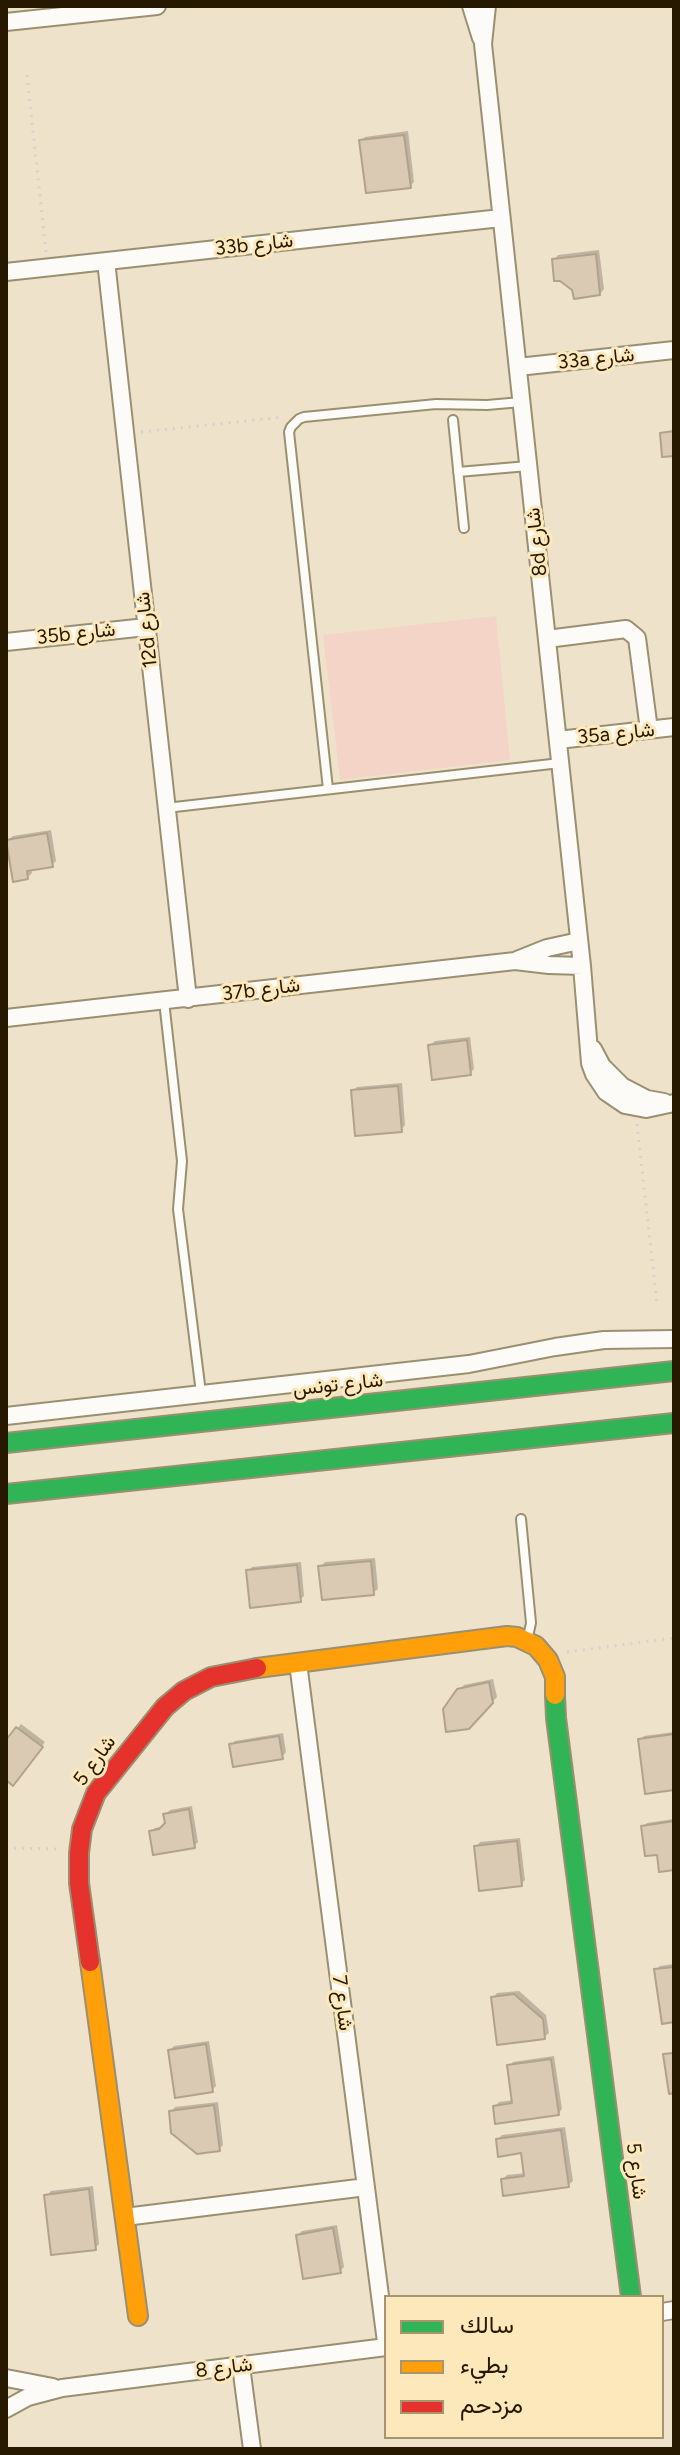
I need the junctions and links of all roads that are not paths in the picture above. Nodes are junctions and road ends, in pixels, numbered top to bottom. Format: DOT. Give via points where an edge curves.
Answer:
graph roads {
  1 [pos="157,6"];
  2 [pos="471,6"];
  3 [pos="487,6"];
  4 [pos="6,20"];
  5 [pos="483,44"];
  6 [pos="501,218"];
  7 [pos="106,261"];
  8 [pos="6,272"];
  9 [pos="674,350"];
  10 [pos="518,367"];
  11 [pos="521,402"];
  12 [pos="453,420"];
  13 [pos="528,465"];
  14 [pos="458,472"];
  15 [pos="464,528"];
  16 [pos="146,627"];
  17 [pos="547,639"];
  18 [pos="6,642"];
  19 [pos="674,727"];
  20 [pos="649,730"];
  21 [pos="558,740"];
  22 [pos="560,763"];
  23 [pos="328,789"];
  24 [pos="166,808"];
  25 [pos="579,941"];
  26 [pos="515,961"];
  27 [pos="582,966"];
  28 [pos="188,999"];
  29 [pos="164,1001"];
  30 [pos="6,1018"];
  31 [pos="618,1093"];
  32 [pos="674,1103"];
  33 [pos="674,1339"];
  34 [pos="674,1371"];
  35 [pos="201,1394"];
  36 [pos="6,1416"];
  37 [pos="674,1423"];
  38 [pos="6,1443"];
  39 [pos="6,1494"];
  40 [pos="521,1519"];
  41 [pos="477,1641"];
  42 [pos="527,1641"];
  43 [pos="298,1663"];
  44 [pos="556,1718"];
  45 [pos="366,2187"];
  46 [pos="125,2217"];
  47 [pos="631,2295"];
  48 [pos="138,2316"];
  49 [pos="384,2329"];
  50 [pos="384,2345"];
  51 [pos="241,2366"];
  52 [pos="6,2378"];
  53 [pos="62,2388"];
  54 [pos="6,2409"];
  55 [pos="252,2449"];
  1 -- 4 [label="street"];
  2 -- 5 [label="street, 8d شارع"];
  3 -- 5 [label="street, 8d شارع"];
  5 -- 6 [label="street, 8d شارع"];
  6 -- 7 [label="street, 33b شارع"];
  6 -- 10 [label="street, 8d شارع"];
  7 -- 8 [label="street, 33b شارع"];
  7 -- 16 [label="street, 12d شارع"];
  9 -- 10 [label="street, 33a شارع"];
  10 -- 11 [label="street, 8d شارع"];
  11 -- 13 [label="street, 8d شارع"];
  11 -- 23 [label="lane" via="304,417 289,432"];
  12 -- 14 [label="lane"];
  13 -- 14 [label="lane"];
  13 -- 17 [label="street, 8d شارع"];
  14 -- 15 [label="lane"];
  16 -- 18 [label="street, 35b شارع"];
  16 -- 24 [label="street, 12d شارع"];
  17 -- 20 [label="street" via="626,629 637,638"];
  17 -- 21 [label="street, 8d شارع"];
  19 -- 20 [label="street, 35a شارع"];
  20 -- 21 [label="street, 35a شارع"];
  21 -- 22 [label="street, 8d شارع"];
  22 -- 23 [label="lane"];
  22 -- 25 [label="street, 8d شارع"];
  23 -- 24 [label="lane"];
  24 -- 28 [label="street, 12d شارع"];
  25 -- 26 [label="street, 37b شارع"];
  25 -- 27 [label="street, 8d شارع"];
  26 -- 27 [label="street, 37b شارع"];
  26 -- 28 [label="street, 37b شارع"];
  27 -- 31 [label="street, 8d شارع" via="590,1041"];
  28 -- 29 [label="street, 37b شارع"];
  29 -- 30 [label="street, 37b شارع"];
  29 -- 35 [label="lane" via="182,1161 178,1209"];
  31 -- 32 [label="street"];
  31 -- 32 [label="street" via="636,1108"];
  33 -- 35 [label="street" via="604,1340 469,1364"];
  34 -- 38 [label="street, شارع تونس"];
  35 -- 36 [label="street"];
  37 -- 39 [label="street"];
  40 -- 42 [label="lane" via="531,1623"];
  41 -- 42 [label="street, شارع 5" via="507,1636"];
  41 -- 43 [label="street, شارع 5"];
  41 -- 44 [label="street, شارع 5" via="531,1657 543,1674"];
  42 -- 44 [label="street, شارع 5" via="545,1655 555,1677"];
  43 -- 45 [label="street, شارع 7"];
  43 -- 46 [label="street, شارع 5" via="211,1677 174,1699 96,1793 82,1829 79,1883"];
  44 -- 47 [label="street, شارع 5"];
  45 -- 46 [label="street"];
  45 -- 49 [label="street, شارع 7"];
  46 -- 48 [label="street, شارع 5"];
  50 -- 51 [label="street, شارع 8"];
  51 -- 53 [label="street, شارع 8"];
  51 -- 55 [label="street"];
  52 -- 53 [label="street, شارع 8"];
  53 -- 54 [label="street, شارع 8"];
}
